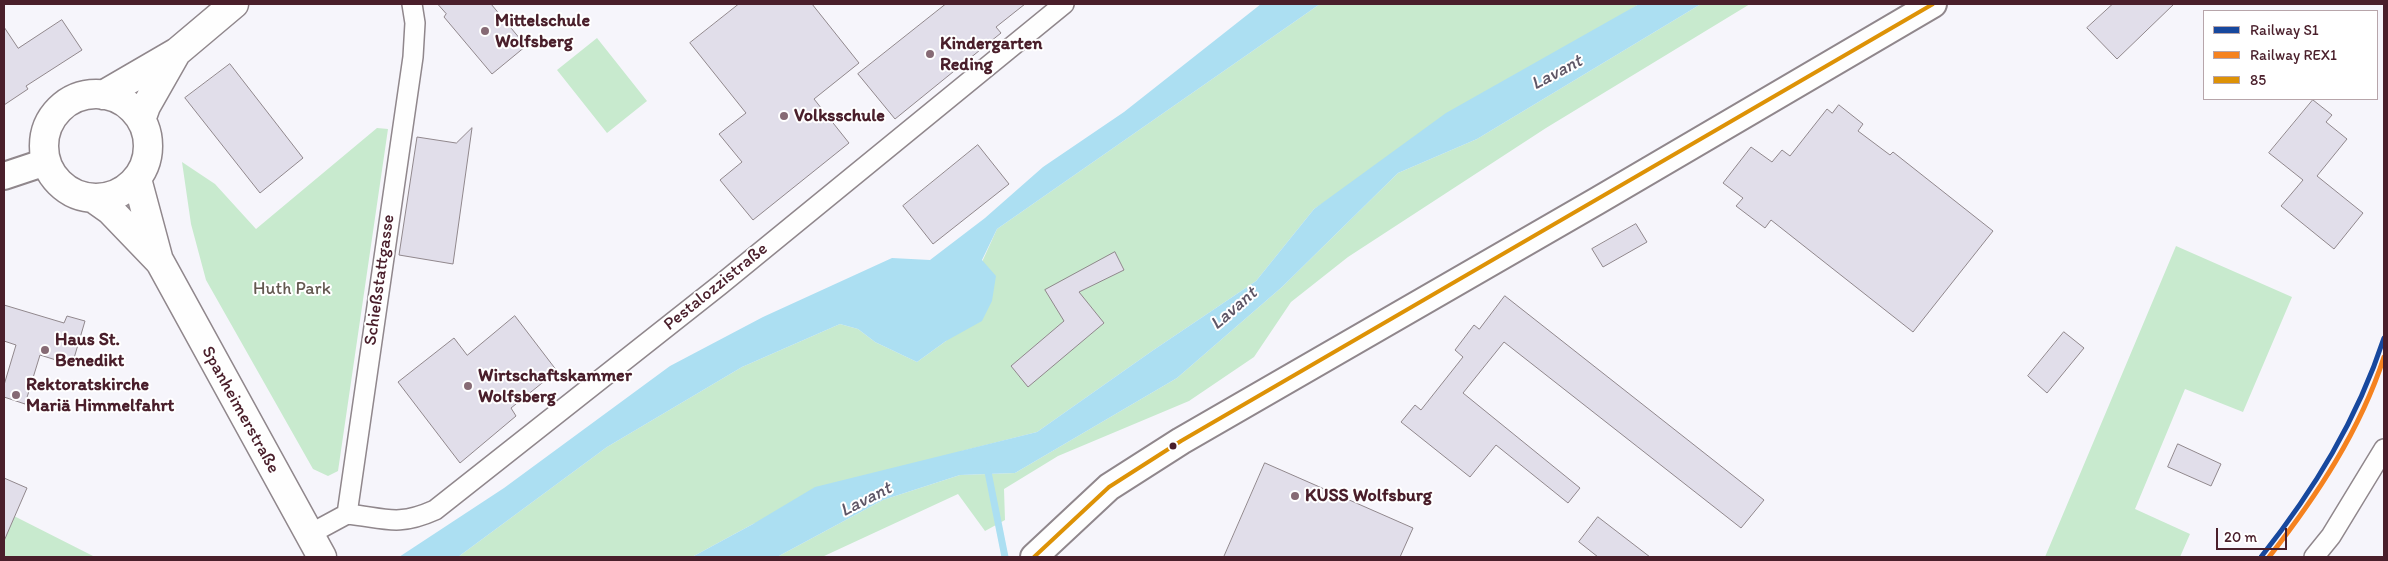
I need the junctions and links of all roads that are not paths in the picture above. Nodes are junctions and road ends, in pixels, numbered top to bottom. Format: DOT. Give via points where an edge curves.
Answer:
graph roads {
  1 [pos="234,4"];
  2 [pos="412,4"];
  3 [pos="1064,4"];
  4 [pos="1933,4"];
  5 [pos="177,52"];
  6 [pos="103,95"];
  7 [pos="141,120"];
  8 [pos="46,162"];
  9 [pos="4,176"];
  10 [pos="137,179"];
  11 [pos="93,198"];
  12 [pos="160,262"];
  13 [pos="2384,449"];
  14 [pos="347,514"];
  15 [pos="316,546"];
  16 [pos="1034,557"];
  17 [pos="2314,557"];
  1 -- 5 [label="main road"];
  2 -- 14 [label="street, Schießstattgasse" via="415,23 413,57"];
  3 -- 14 [label="street, Pestalozzistraße" via="712,291 435,510 394,522"];
  4 -- 16 [label="main road" via="1181,441 1109,488"];
  5 -- 6 [label="main road"];
  5 -- 7 [label="main road"];
  6 -- 7 [label="main road" via="125,104"];
  6 -- 8 [label="main road" via="86,95 69,102 56,113 47,128"];
  7 -- 10 [label="main road" via="148,150"];
  8 -- 9 [label="main road"];
  8 -- 11 [label="main road" via="64,188"];
  10 -- 11 [label="main road" via="118,194"];
  10 -- 12 [label="main road, Spanheimerstraße"];
  11 -- 12 [label="main road, Spanheimerstraße" via="110,210"];
  12 -- 15 [label="main road, Spanheimerstraße"];
  13 -- 17 [label="street" via="2331,536"];
  14 -- 15 [label="street"];
}
